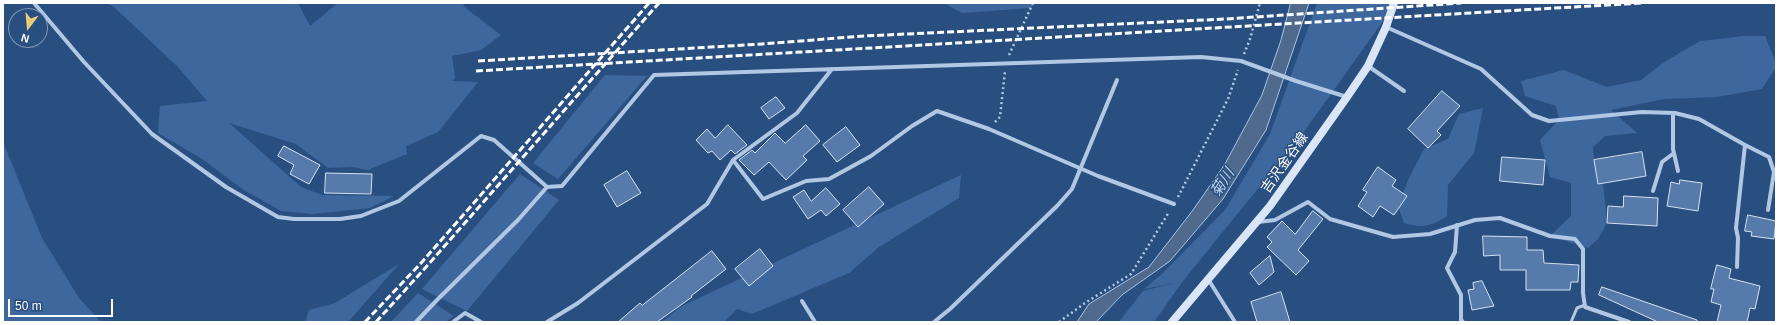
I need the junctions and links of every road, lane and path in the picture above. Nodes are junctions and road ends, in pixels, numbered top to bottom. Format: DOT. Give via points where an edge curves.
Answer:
graph roads {
  1 [pos="34,3"];
  2 [pos="1260,3"];
  3 [pos="1394,3"];
  4 [pos="1386,27"];
  5 [pos="1241,61"];
  6 [pos="1368,66"];
  7 [pos="832,69"];
  8 [pos="1117,80"];
  9 [pos="1404,91"];
  10 [pos="1347,97"];
  11 [pos="1672,113"];
  12 [pos="1745,146"];
  13 [pos="1674,153"];
  14 [pos="733,160"];
  15 [pos="1081,168"];
  16 [pos="1678,171"];
  17 [pos="1775,172"];
  18 [pos="547,187"];
  19 [pos="1653,191"];
  20 [pos="1174,204"];
  21 [pos="1768,210"];
  22 [pos="1256,222"];
  23 [pos="1457,225"];
  24 [pos="1737,267"];
  25 [pos="1208,279"];
  26 [pos="802,301"];
  27 [pos="1585,305"];
  28 [pos="416,322"];
  29 [pos="453,322"];
  30 [pos="481,322"];
  31 [pos="547,322"];
  32 [pos="815,322"];
  33 [pos="934,322"];
  34 [pos="1059,322"];
  35 [pos="1172,322"];
  36 [pos="1235,322"];
  37 [pos="1463,322"];
  38 [pos="1571,322"];
  39 [pos="1630,322"];
  1 -- 18 [label="street" via="84,62 152,134 226,187 278,217 340,220 361,216 399,201 481,136 494,140"];
  2 -- 5 [label="path"];
  3 -- 4 [label="main road, 吉沢金谷線"];
  4 -- 6 [label="main road, 吉沢金谷線"];
  4 -- 11 [label="street" via="1481,69 1532,115 1549,121 1642,112"];
  5 -- 7 [label="street" via="1201,57"];
  5 -- 10 [label="street"];
  5 -- 20 [label="path" via="1228,98"];
  6 -- 9 [label="street"];
  6 -- 10 [label="main road, 吉沢金谷線"];
  7 -- 14 [label="street" via="797,113"];
  7 -- 18 [label="street" via="654,75 562,186"];
  8 -- 15 [label="street"];
  10 -- 22 [label="main road, 吉沢金谷線"];
  11 -- 12 [label="street" via="1699,119"];
  11 -- 13 [label="street"];
  12 -- 17 [label="street" via="1769,157"];
  12 -- 24 [label="street" via="1736,228"];
  13 -- 16 [label="street"];
  13 -- 19 [label="street" via="1662,162"];
  14 -- 15 [label="street" via="763,199 806,181 829,179 871,156 937,111 989,129"];
  14 -- 31 [label="street" via="707,204 578,302"];
  15 -- 20 [label="street"];
  15 -- 33 [label="street" via="1072,189 1057,206"];
  17 -- 21 [label="street"];
  18 -- 28 [label="street" via="518,220"];
  20 -- 34 [label="path" via="1131,274"];
  22 -- 23 [label="street" via="1274,220 1308,202 1330,219 1393,237 1430,234"];
  22 -- 25 [label="main road, 吉沢金谷線"];
  23 -- 27 [label="street" via="1475,220 1500,218 1550,236 1576,239 1583,250"];
  23 -- 37 [label="street" via="1454,252 1447,268 1461,295"];
  25 -- 35 [label="main road, 吉沢金谷線"];
  25 -- 36 [label="street"];
  26 -- 32 [label="street"];
  27 -- 38 [label="lane" via="1577,308"];
  27 -- 39 [label="street"];
  29 -- 30 [label="street" via="465,313"];
}
